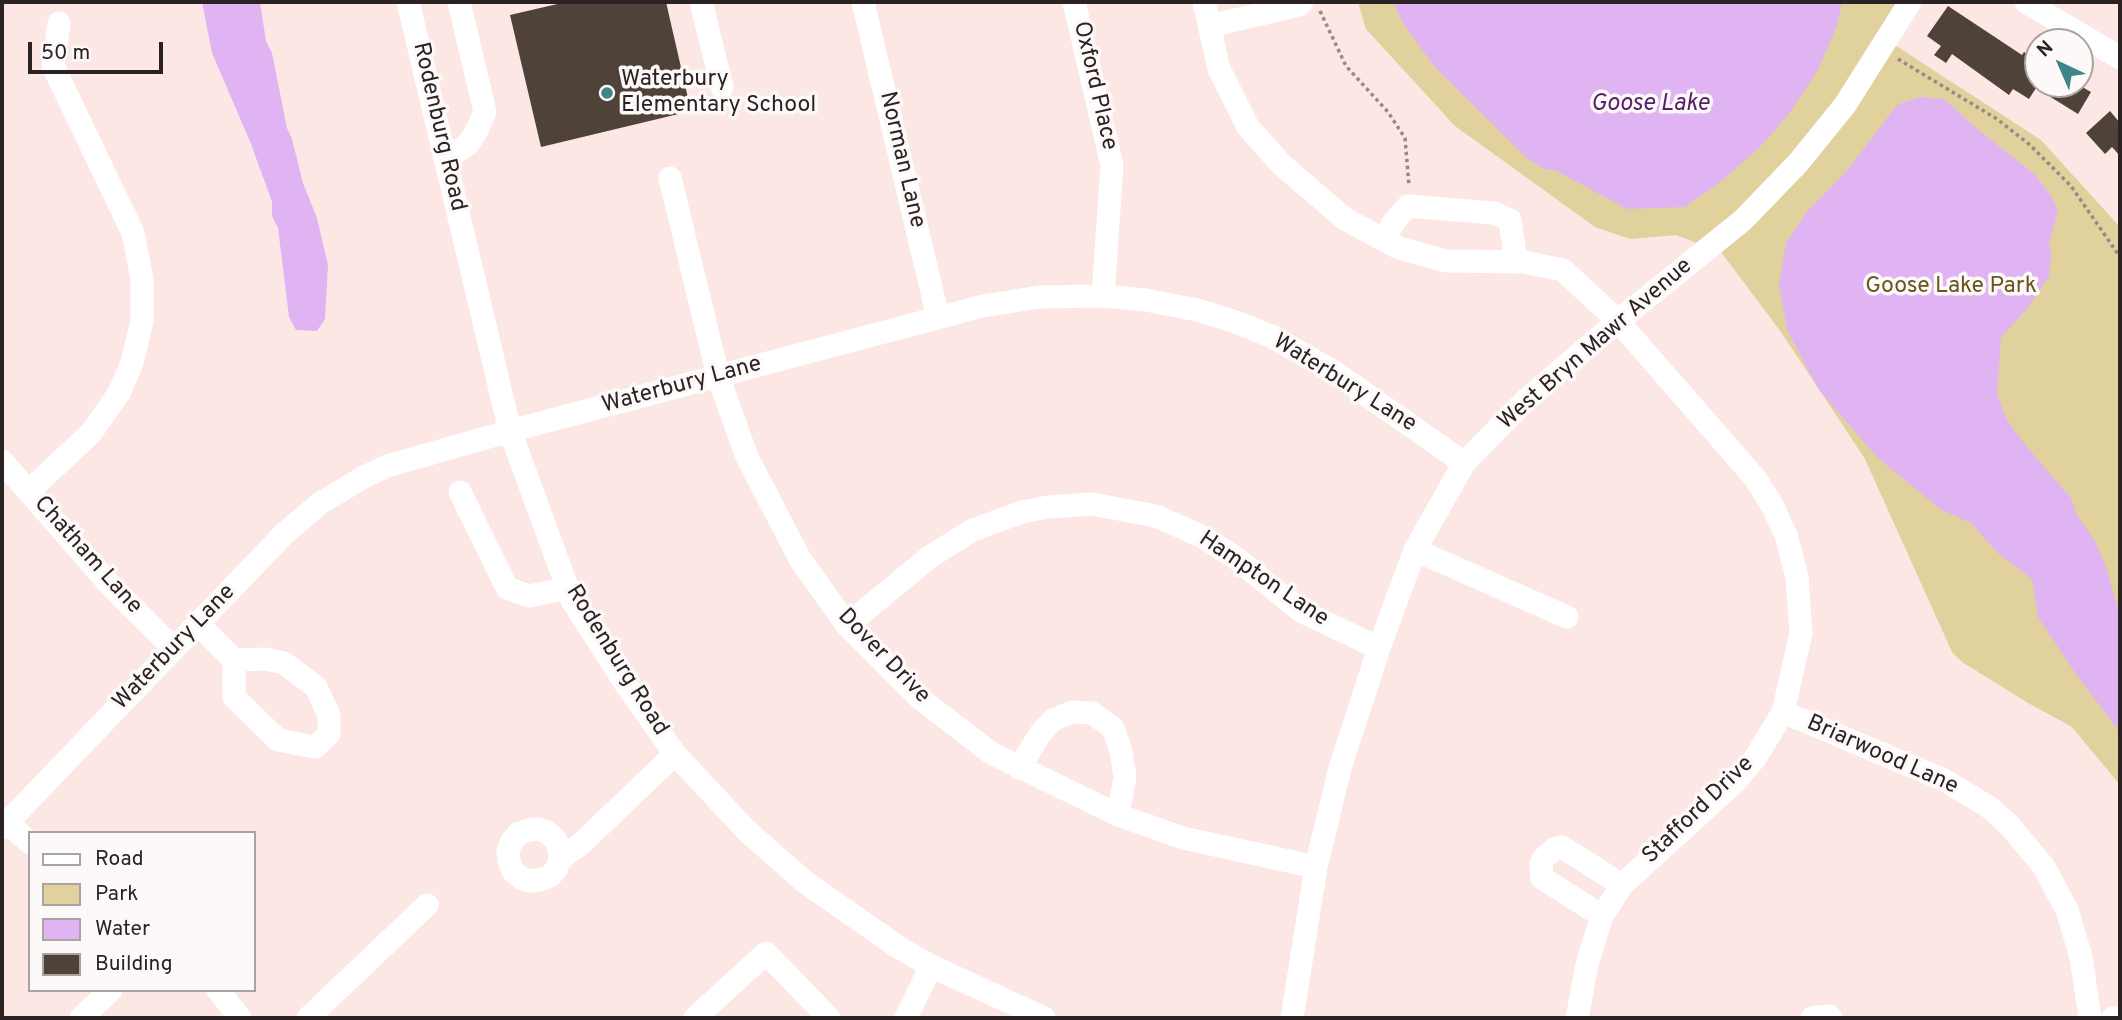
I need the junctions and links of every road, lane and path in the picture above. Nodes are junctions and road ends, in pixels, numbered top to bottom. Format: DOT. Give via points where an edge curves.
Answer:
graph roads {
  1 [pos="408,2"];
  2 [pos="459,2"];
  3 [pos="701,2"];
  4 [pos="863,2"];
  5 [pos="1074,2"];
  6 [pos="1204,2"];
  7 [pos="1301,2"];
  8 [pos="1317,2"];
  9 [pos="1910,2"];
  10 [pos="2026,2"];
  11 [pos="59,23"];
  12 [pos="1210,26"];
  13 [pos="1881,49"];
  14 [pos="2120,58"];
  15 [pos="722,87"];
  16 [pos="446,159"];
  17 [pos="670,178"];
  18 [pos="1410,191"];
  19 [pos="1384,240"];
  20 [pos="2120,257"];
  21 [pos="1516,262"];
  22 [pos="1102,296"];
  23 [pos="938,317"];
  24 [pos="1618,321"];
  25 [pos="718,376"];
  26 [pos="510,431"];
  27 [pos="2,461"];
  28 [pos="1464,463"];
  29 [pos="29,491"];
  30 [pos="460,492"];
  31 [pos="1415,550"];
  32 [pos="568,588"];
  33 [pos="1567,617"];
  34 [pos="198,624"];
  35 [pos="847,625"];
  36 [pos="1379,648"];
  37 [pos="174,649"];
  38 [pos="234,660"];
  39 [pos="1783,712"];
  40 [pos="675,754"];
  41 [pos="1019,768"];
  42 [pos="1118,815"];
  43 [pos="4,825"];
  44 [pos="28,842"];
  45 [pos="560,859"];
  46 [pos="1316,867"];
  47 [pos="1622,885"];
  48 [pos="427,905"];
  49 [pos="1602,916"];
  50 [pos="931,967"];
  51 [pos="109,992"];
  52 [pos="220,992"];
  53 [pos="81,1018"];
  54 [pos="240,1018"];
  55 [pos="308,1018"];
  56 [pos="695,1018"];
  57 [pos="829,1018"];
  58 [pos="906,1018"];
  59 [pos="1044,1018"];
  60 [pos="1292,1018"];
  61 [pos="1577,1018"];
  62 [pos="1812,1018"];
  63 [pos="1832,1018"];
  64 [pos="2090,1018"];
  65 [pos="2113,1018"];
  66 [pos="2120,1018"];
  1 -- 16 [label="street, Rodenburg Road"];
  2 -- 16 [label="street" via="485,112 468,144"];
  3 -- 15 [label="street"];
  4 -- 23 [label="street, Norman Lane"];
  5 -- 22 [label="street, Oxford Place" via="1112,165"];
  6 -- 12 [label="street, Stafford Drive"];
  7 -- 12 [label="street"];
  8 -- 18 [label="path" via="1346,66 1405,138"];
  9 -- 13 [label="street, West Bryn Mawr Avenue"];
  10 -- 14 [label="street"];
  11 -- 29 [label="street" via="52,66 133,233 142,279 142,321 119,393 91,433"];
  12 -- 19 [label="street, Stafford Drive" via="1219,69 1248,127 1282,165 1345,219"];
  13 -- 20 [label="path" via="1997,119 2030,145 2071,186"];
  13 -- 24 [label="street, West Bryn Mawr Avenue" via="1845,105 1743,220"];
  16 -- 26 [label="street, Rodenburg Road"];
  17 -- 25 [label="street, Dover Drive"];
  19 -- 21 [label="street, Stafford Drive" via="1446,261"];
  19 -- 21 [label="street" via="1408,206 1494,213 1510,220"];
  21 -- 24 [label="street, Stafford Drive" via="1563,270"];
  22 -- 23 [label="street, Waterbury Lane" via="1040,297"];
  22 -- 28 [label="street, Waterbury Lane" via="1197,310 1273,337 1334,372"];
  23 -- 25 [label="street, Waterbury Lane"];
  24 -- 28 [label="street, West Bryn Mawr Avenue" via="1527,399"];
  24 -- 39 [label="street, Stafford Drive" via="1755,478 1786,535 1797,577 1801,633"];
  25 -- 26 [label="street, Waterbury Lane"];
  25 -- 35 [label="street, Dover Drive" via="747,457 774,513"];
  26 -- 32 [label="street, Rodenburg Road"];
  26 -- 34 [label="street, Waterbury Lane" via="387,466 348,485 284,534"];
  27 -- 29 [label="street, Chatham Lane"];
  28 -- 31 [label="street, West Bryn Mawr Avenue"];
  29 -- 37 [label="street, Chatham Lane" via="111,586"];
  30 -- 32 [label="street" via="507,588 529,596"];
  31 -- 33 [label="street"];
  31 -- 36 [label="street, West Bryn Mawr Avenue"];
  32 -- 40 [label="street, Rodenburg Road" via="625,683"];
  34 -- 37 [label="street, Waterbury Lane"];
  34 -- 38 [label="street"];
  35 -- 36 [label="street, Hampton Lane" via="931,556 973,530 1022,512 1092,504 1156,516 1203,537 1301,611"];
  35 -- 41 [label="street, Dover Drive" via="922,700 991,754"];
  36 -- 46 [label="street, West Bryn Mawr Avenue" via="1340,768"];
  37 -- 43 [label="street, Waterbury Lane"];
  38 -- 38 [label="street" via="284,663 316,687 329,715 330,734 315,747 278,740 234,697"];
  39 -- 47 [label="street, Stafford Drive" via="1736,780"];
  39 -- 64 [label="street, Briarwood Lane" via="1944,779 2010,826 2044,867 2067,910 2081,957"];
  40 -- 45 [label="street" via="582,844"];
  40 -- 50 [label="street, Rodenburg Road" via="747,831 805,882"];
  41 -- 42 [label="street, Dover Drive"];
  41 -- 42 [label="street" via="1053,720 1072,712 1092,713 1113,729 1121,751 1125,777"];
  42 -- 46 [label="street, Dover Drive" via="1184,838"];
  43 -- 44 [label="street"];
  46 -- 60 [label="street, West Bryn Mawr Avenue"];
  47 -- 49 [label="street, Stafford Drive"];
  47 -- 49 [label="street" via="1562,847 1543,859 1542,878"];
  48 -- 55 [label="street"];
  49 -- 61 [label="street, Stafford Drive"];
  50 -- 58 [label="street"];
  50 -- 59 [label="street, Rodenburg Road"];
  51 -- 53 [label="street"];
  52 -- 54 [label="street"];
  56 -- 57 [label="street" via="766,953"];
  62 -- 63 [label="street"];
  65 -- 66 [label="street"];
}
